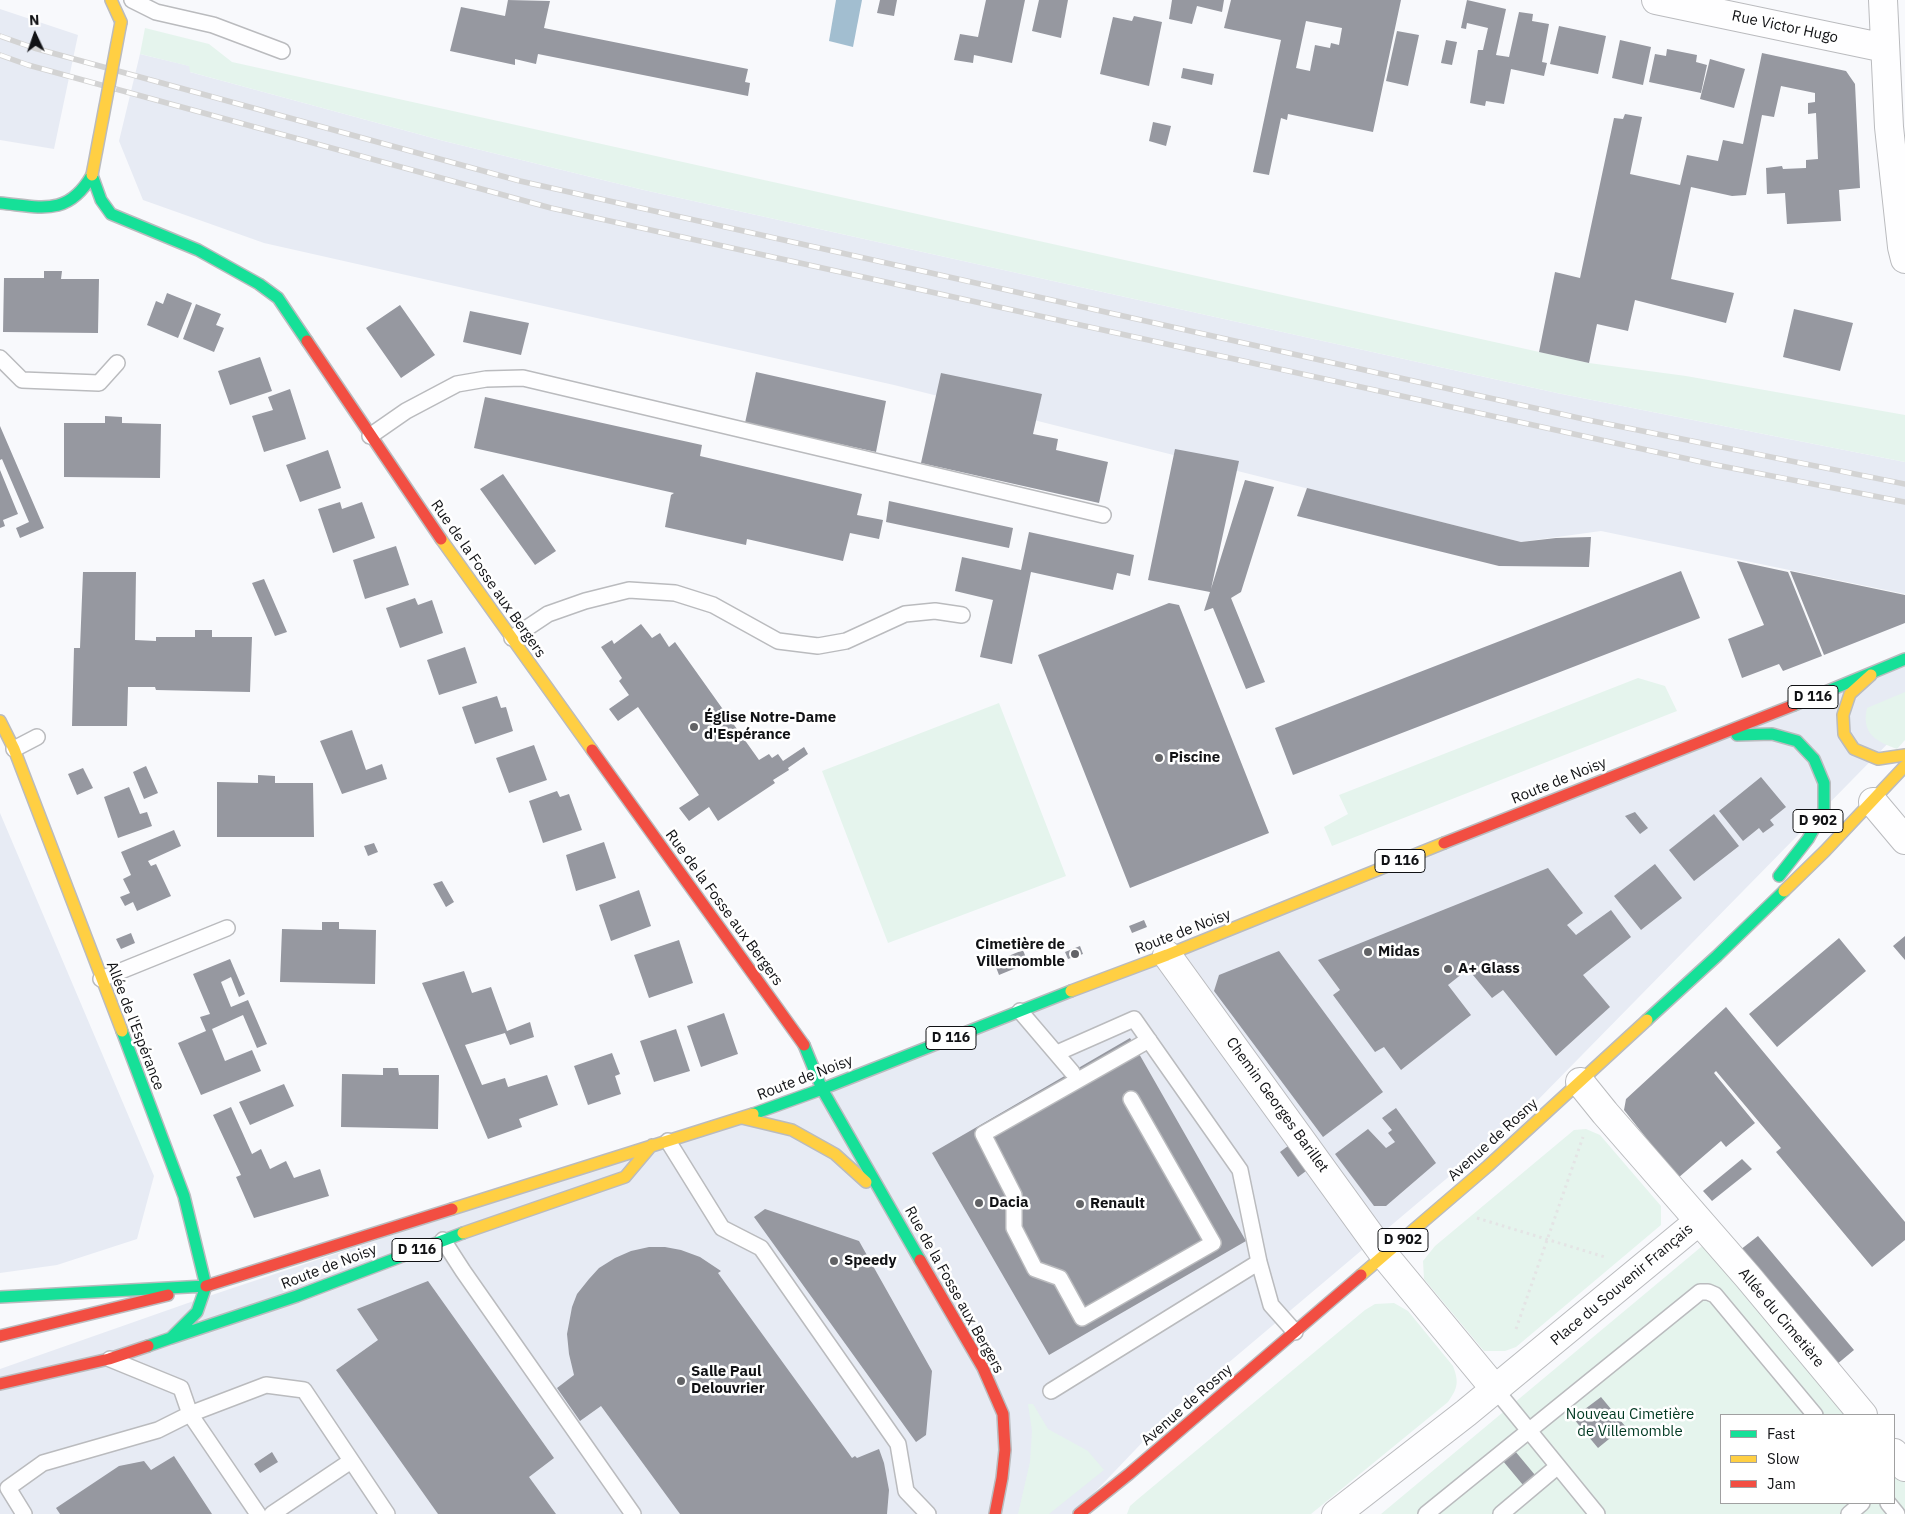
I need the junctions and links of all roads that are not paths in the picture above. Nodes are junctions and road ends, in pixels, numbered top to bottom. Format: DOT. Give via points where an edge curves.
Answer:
graph roads {
  1 [pos="111,0"];
  2 [pos="126,0"];
  3 [pos="132,0"];
  4 [pos="1656,0"];
  5 [pos="1883,0"];
  6 [pos="121,22"];
  7 [pos="1885,48"];
  8 [pos="282,51"];
  9 [pos="1897,123"];
  10 [pos="92,175"];
  11 [pos="0,203"];
  12 [pos="1905,260"];
  13 [pos="0,358"];
  14 [pos="117,363"];
  15 [pos="370,436"];
  16 [pos="1103,515"];
  17 [pos="962,615"];
  18 [pos="512,638"];
  19 [pos="1905,659"];
  20 [pos="1875,671"];
  21 [pos="0,721"];
  22 [pos="1720,735"];
  23 [pos="37,737"];
  24 [pos="14,749"];
  25 [pos="1905,755"];
  26 [pos="1905,766"];
  27 [pos="1873,802"];
  28 [pos="1905,840"];
  29 [pos="227,928"];
  30 [pos="1167,955"];
  31 [pos="1717,956"];
  32 [pos="101,979"];
  33 [pos="1020,1011"];
  34 [pos="1149,1040"];
  35 [pos="1057,1053"];
  36 [pos="1072,1072"];
  37 [pos="822,1089"];
  38 [pos="1587,1091"];
  39 [pos="1131,1099"];
  40 [pos="742,1118"];
  41 [pos="668,1141"];
  42 [pos="652,1145"];
  43 [pos="885,1200"];
  44 [pos="1699,1221"];
  45 [pos="443,1240"];
  46 [pos="1385,1256"];
  47 [pos="1259,1262"];
  48 [pos="206,1286"];
  49 [pos="0,1297"];
  50 [pos="1295,1332"];
  51 [pos="0,1336"];
  52 [pos="171,1338"];
  53 [pos="109,1359"];
  54 [pos="0,1384"];
  55 [pos="1495,1389"];
  56 [pos="1051,1391"];
  57 [pos="190,1414"];
  58 [pos="1814,1414"];
  59 [pos="1862,1414"];
  60 [pos="1529,1430"];
  61 [pos="1895,1454"];
  62 [pos="352,1462"];
  63 [pos="1558,1466"];
  64 [pos="1905,1466"];
  65 [pos="1861,1504"];
  66 [pos="1889,1504"];
  67 [pos="1081,1513"];
  68 [pos="24,1514"];
  69 [pos="258,1514"];
  70 [pos="272,1514"];
  71 [pos="387,1514"];
  72 [pos="633,1514"];
  73 [pos="928,1514"];
  74 [pos="995,1514"];
  75 [pos="1336,1514"];
  76 [pos="1426,1514"];
  77 [pos="1501,1514"];
  78 [pos="1597,1514"];
  79 [pos="1849,1514"];
  80 [pos="1897,1514"];
  1 -- 6 [label="main road"];
  2 -- 6 [label="main road"];
  3 -- 8 [label="lane" via="156,12 213,25"];
  4 -- 7 [label="street, Rue Victor Hugo"];
  5 -- 7 [label="street"];
  6 -- 10 [label="main road, bridge"];
  7 -- 9 [label="street"];
  9 -- 12 [label="street"];
  10 -- 11 [label="main road" via="78,195 52,208"];
  10 -- 15 [label="main road, Rue de la Fosse aux Bergers" via="101,200 111,214 235,268 278,298"];
  13 -- 14 [label="lane" via="22,380 99,383"];
  15 -- 16 [label="lane" via="406,411 457,384 523,378"];
  15 -- 18 [label="main road, Rue de la Fosse aux Bergers"];
  17 -- 18 [label="lane" via="935,611 905,614 846,641 818,646 778,641 713,605 674,593 629,590 548,614"];
  18 -- 37 [label="main road, Rue de la Fosse aux Bergers" via="806,1048"];
  19 -- 20 [label="main road, Route de Noisy / D 116"];
  20 -- 22 [label="main road, Route de Noisy / D 116"];
  20 -- 25 [label="main road" via="1850,694 1843,715 1844,734 1854,749 1878,759"];
  21 -- 24 [label="main road, Allée de l'Espérance"];
  22 -- 30 [label="main road, Route de Noisy / D 116"];
  22 -- 31 [label="main road, Route de Noisy / D 902" via="1772,734 1797,741 1814,759 1824,782 1824,810 1808,839"];
  23 -- 24 [label="lane"];
  24 -- 32 [label="main road, Allée de l'Espérance"];
  26 -- 27 [label="main road, Avenue de Rosny / D 902"];
  27 -- 28 [label="street"];
  27 -- 31 [label="main road, Avenue de Rosny / D 902"];
  29 -- 32 [label="lane"];
  30 -- 33 [label="main road, Route de Noisy / D 116"];
  30 -- 46 [label="street, Chemin Georges Barillet"];
  31 -- 38 [label="main road, Avenue de Rosny / D 902"];
  32 -- 48 [label="main road, Allée de l'Espérance" via="184,1196"];
  33 -- 35 [label="lane"];
  33 -- 37 [label="main road, Route de Noisy / D 116"];
  34 -- 35 [label="lane" via="1134,1018"];
  34 -- 39 [label="lane" via="983,1134 1014,1194 1014,1228 1035,1269 1060,1278 1082,1318 1213,1243"];
  34 -- 47 [label="lane" via="1240,1170"];
  35 -- 36 [label="lane"];
  37 -- 40 [label="main road, Route de Noisy / D 116"];
  37 -- 43 [label="main road, Rue de la Fosse aux Bergers"];
  38 -- 44 [label="street, Place du Souvenir Français"];
  38 -- 46 [label="main road, Avenue de Rosny / D 902" via="1488,1166"];
  40 -- 41 [label="main road, Route de Noisy / D 116"];
  40 -- 43 [label="main road, Rue de la Fosse aux Bergers" via="792,1130 835,1154"];
  41 -- 42 [label="main road, Route de Noisy / D 116"];
  41 -- 73 [label="lane" via="722,1228 761,1248 898,1444 906,1492"];
  42 -- 45 [label="main road, Route de Noisy / D 116" via="625,1177"];
  42 -- 48 [label="main road, Route de Noisy / D 116"];
  43 -- 74 [label="main road, Rue de la Fosse aux Bergers" via="983,1368 1003,1415 1005,1454"];
  44 -- 55 [label="street, Place du Souvenir Français"];
  44 -- 59 [label="street, Allée du Cimetière"];
  45 -- 52 [label="main road, Route de Noisy / D 116" via="297,1296"];
  45 -- 72 [label="lane"];
  46 -- 50 [label="main road, Avenue de Rosny / D 902"];
  46 -- 55 [label="street"];
  47 -- 50 [label="lane" via="1271,1305"];
  47 -- 56 [label="lane"];
  48 -- 49 [label="main road"];
  48 -- 51 [label="main road, D 116"];
  48 -- 52 [label="main road" via="197,1312"];
  50 -- 67 [label="main road, Avenue de Rosny / D 902"];
  52 -- 53 [label="main road, Route de Noisy / D 116"];
  53 -- 54 [label="main road, Route de Noisy / D 116"];
  53 -- 57 [label="lane" via="182,1388"];
  55 -- 60 [label="lane"];
  55 -- 75 [label="street, Place du Souvenir Français"];
  57 -- 62 [label="lane" via="266,1385 304,1390"];
  57 -- 68 [label="lane" via="158,1430 43,1463 8,1488"];
  57 -- 69 [label="lane"];
  58 -- 60 [label="lane" via="1715,1295 1700,1292"];
  60 -- 63 [label="lane"];
  60 -- 76 [label="lane"];
  61 -- 64 [label="street"];
  62 -- 70 [label="lane"];
  62 -- 71 [label="lane"];
  63 -- 77 [label="lane"];
  63 -- 78 [label="lane"];
  65 -- 79 [label="lane"];
  66 -- 80 [label="lane"];
}
